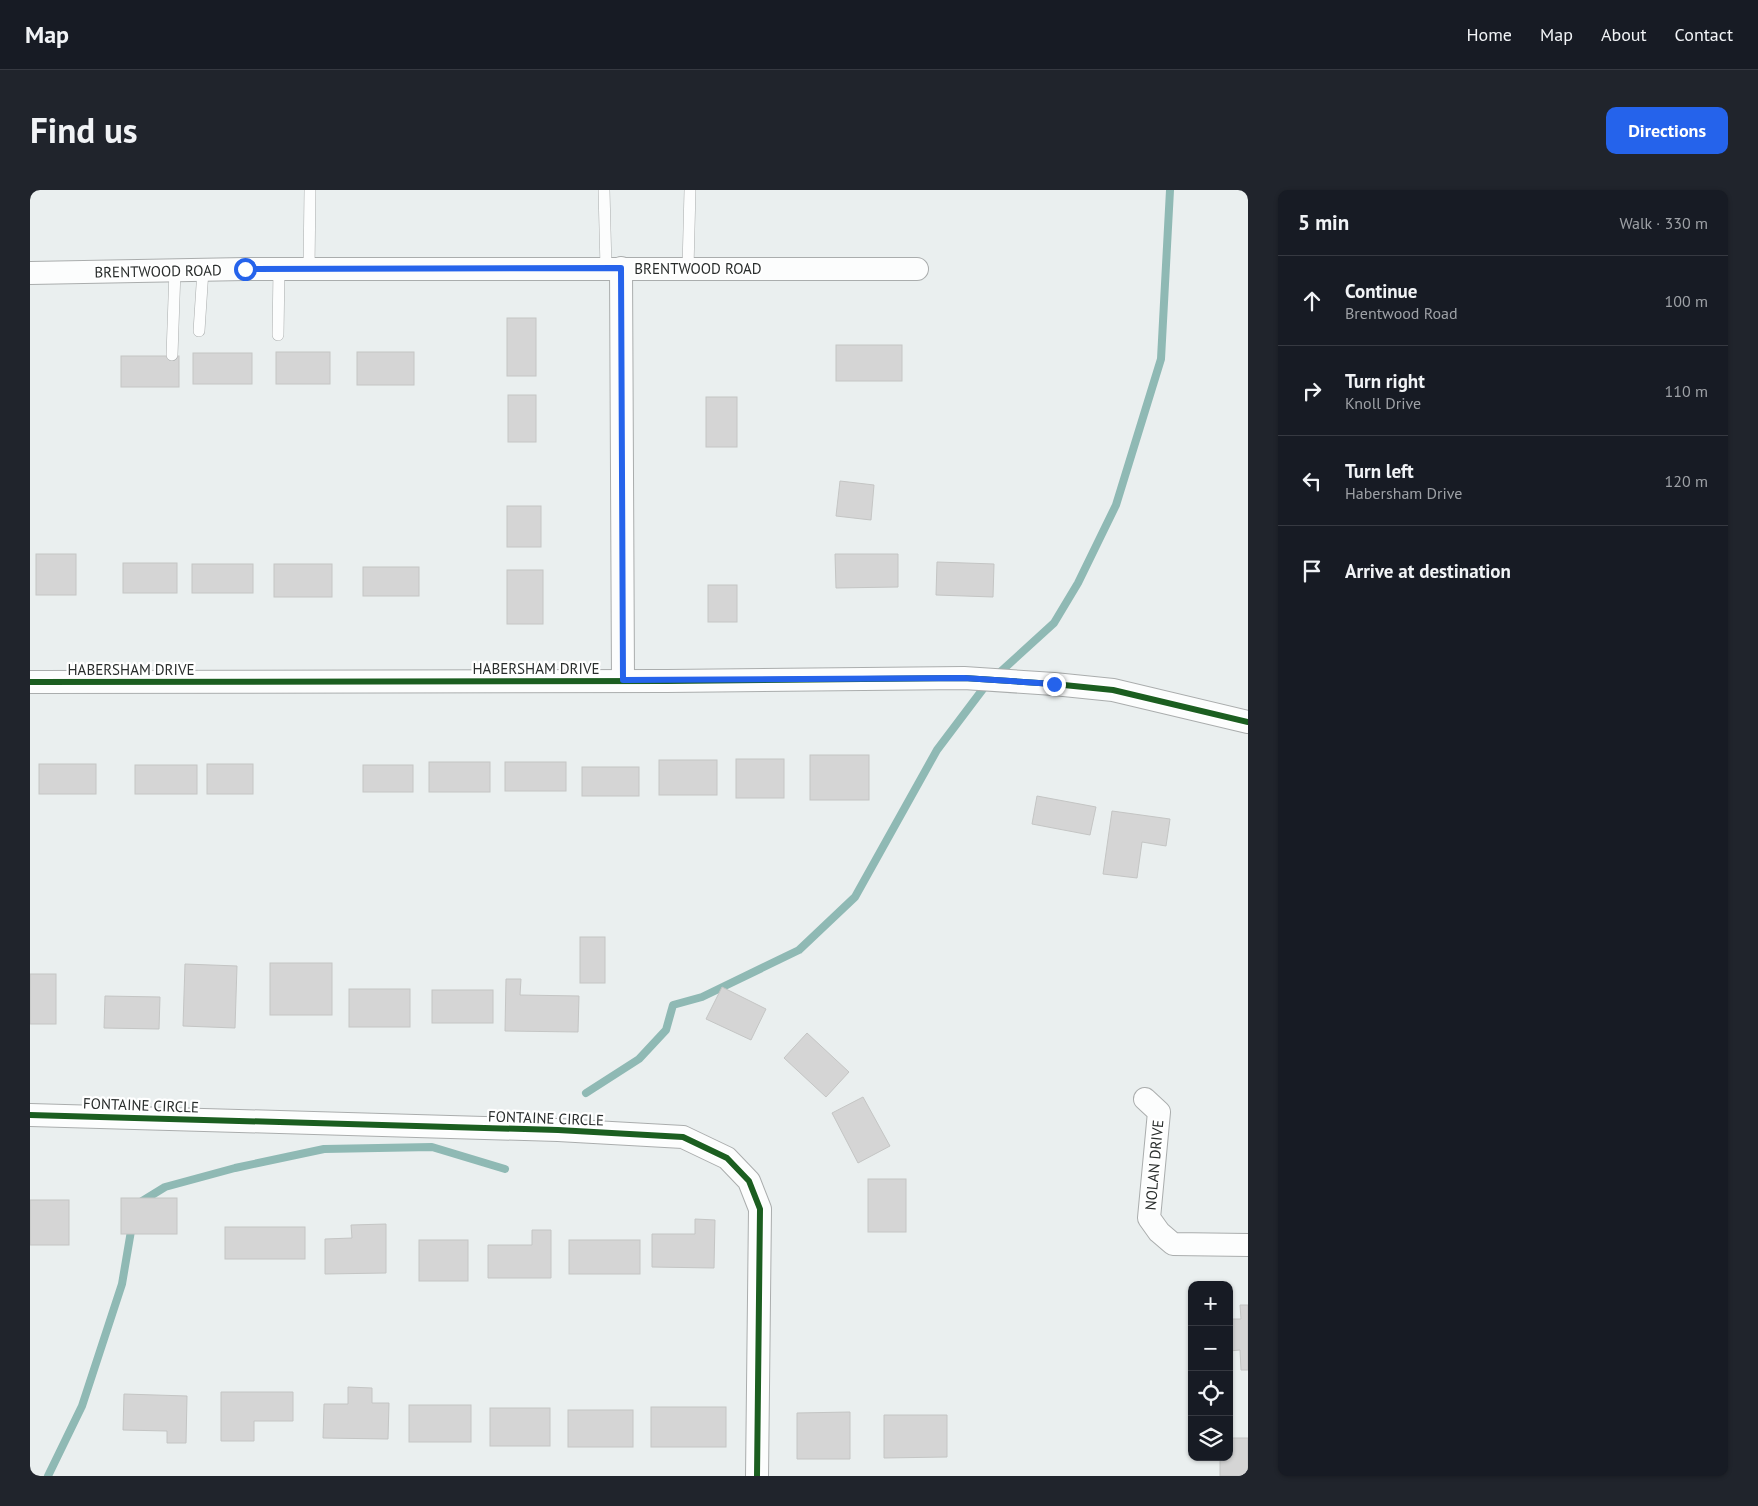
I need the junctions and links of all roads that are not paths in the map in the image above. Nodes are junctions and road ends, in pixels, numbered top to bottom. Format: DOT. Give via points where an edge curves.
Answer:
graph roads {
  1 [pos="310,190"];
  2 [pos="604,190"];
  3 [pos="690,190"];
  4 [pos="614,268"];
  5 [pos="688,268"];
  6 [pos="279,269"];
  7 [pos="310,269"];
  8 [pos="917,269"];
  9 [pos="176,270"];
  10 [pos="203,270"];
  11 [pos="30,273"];
  12 [pos="199,331"];
  13 [pos="278,335"];
  14 [pos="172,355"];
  15 [pos="623,680"];
  16 [pos="30,682"];
  17 [pos="1248,722"];
  18 [pos="1145,1098"];
  19 [pos="30,1115"];
  20 [pos="1248,1245"];
  21 [pos="757,1476"];
  1 -- 7 [label="lane"];
  2 -- 4 [label="lane"];
  3 -- 5 [label="lane"];
  4 -- 5 [label="street, BRENTWOOD ROAD"];
  4 -- 7 [label="street, BRENTWOOD ROAD"];
  4 -- 15 [label="street"];
  5 -- 8 [label="street, BRENTWOOD ROAD"];
  6 -- 7 [label="street, BRENTWOOD ROAD"];
  6 -- 10 [label="street, BRENTWOOD ROAD"];
  6 -- 13 [label="lane"];
  9 -- 10 [label="street, BRENTWOOD ROAD"];
  9 -- 11 [label="street, BRENTWOOD ROAD"];
  9 -- 14 [label="lane"];
  10 -- 12 [label="lane"];
  15 -- 16 [label="street, HABERSHAM DRIVE"];
  15 -- 17 [label="street, HABERSHAM DRIVE" via="964,678 1045,683 1113,690"];
  18 -- 20 [label="street, NOLAN DRIVE" via="1159,1112 1149,1218 1173,1244"];
  19 -- 21 [label="street, FONTAINE CIRCLE" via="558,1130 683,1137 727,1158 749,1181 760,1209"];
}
